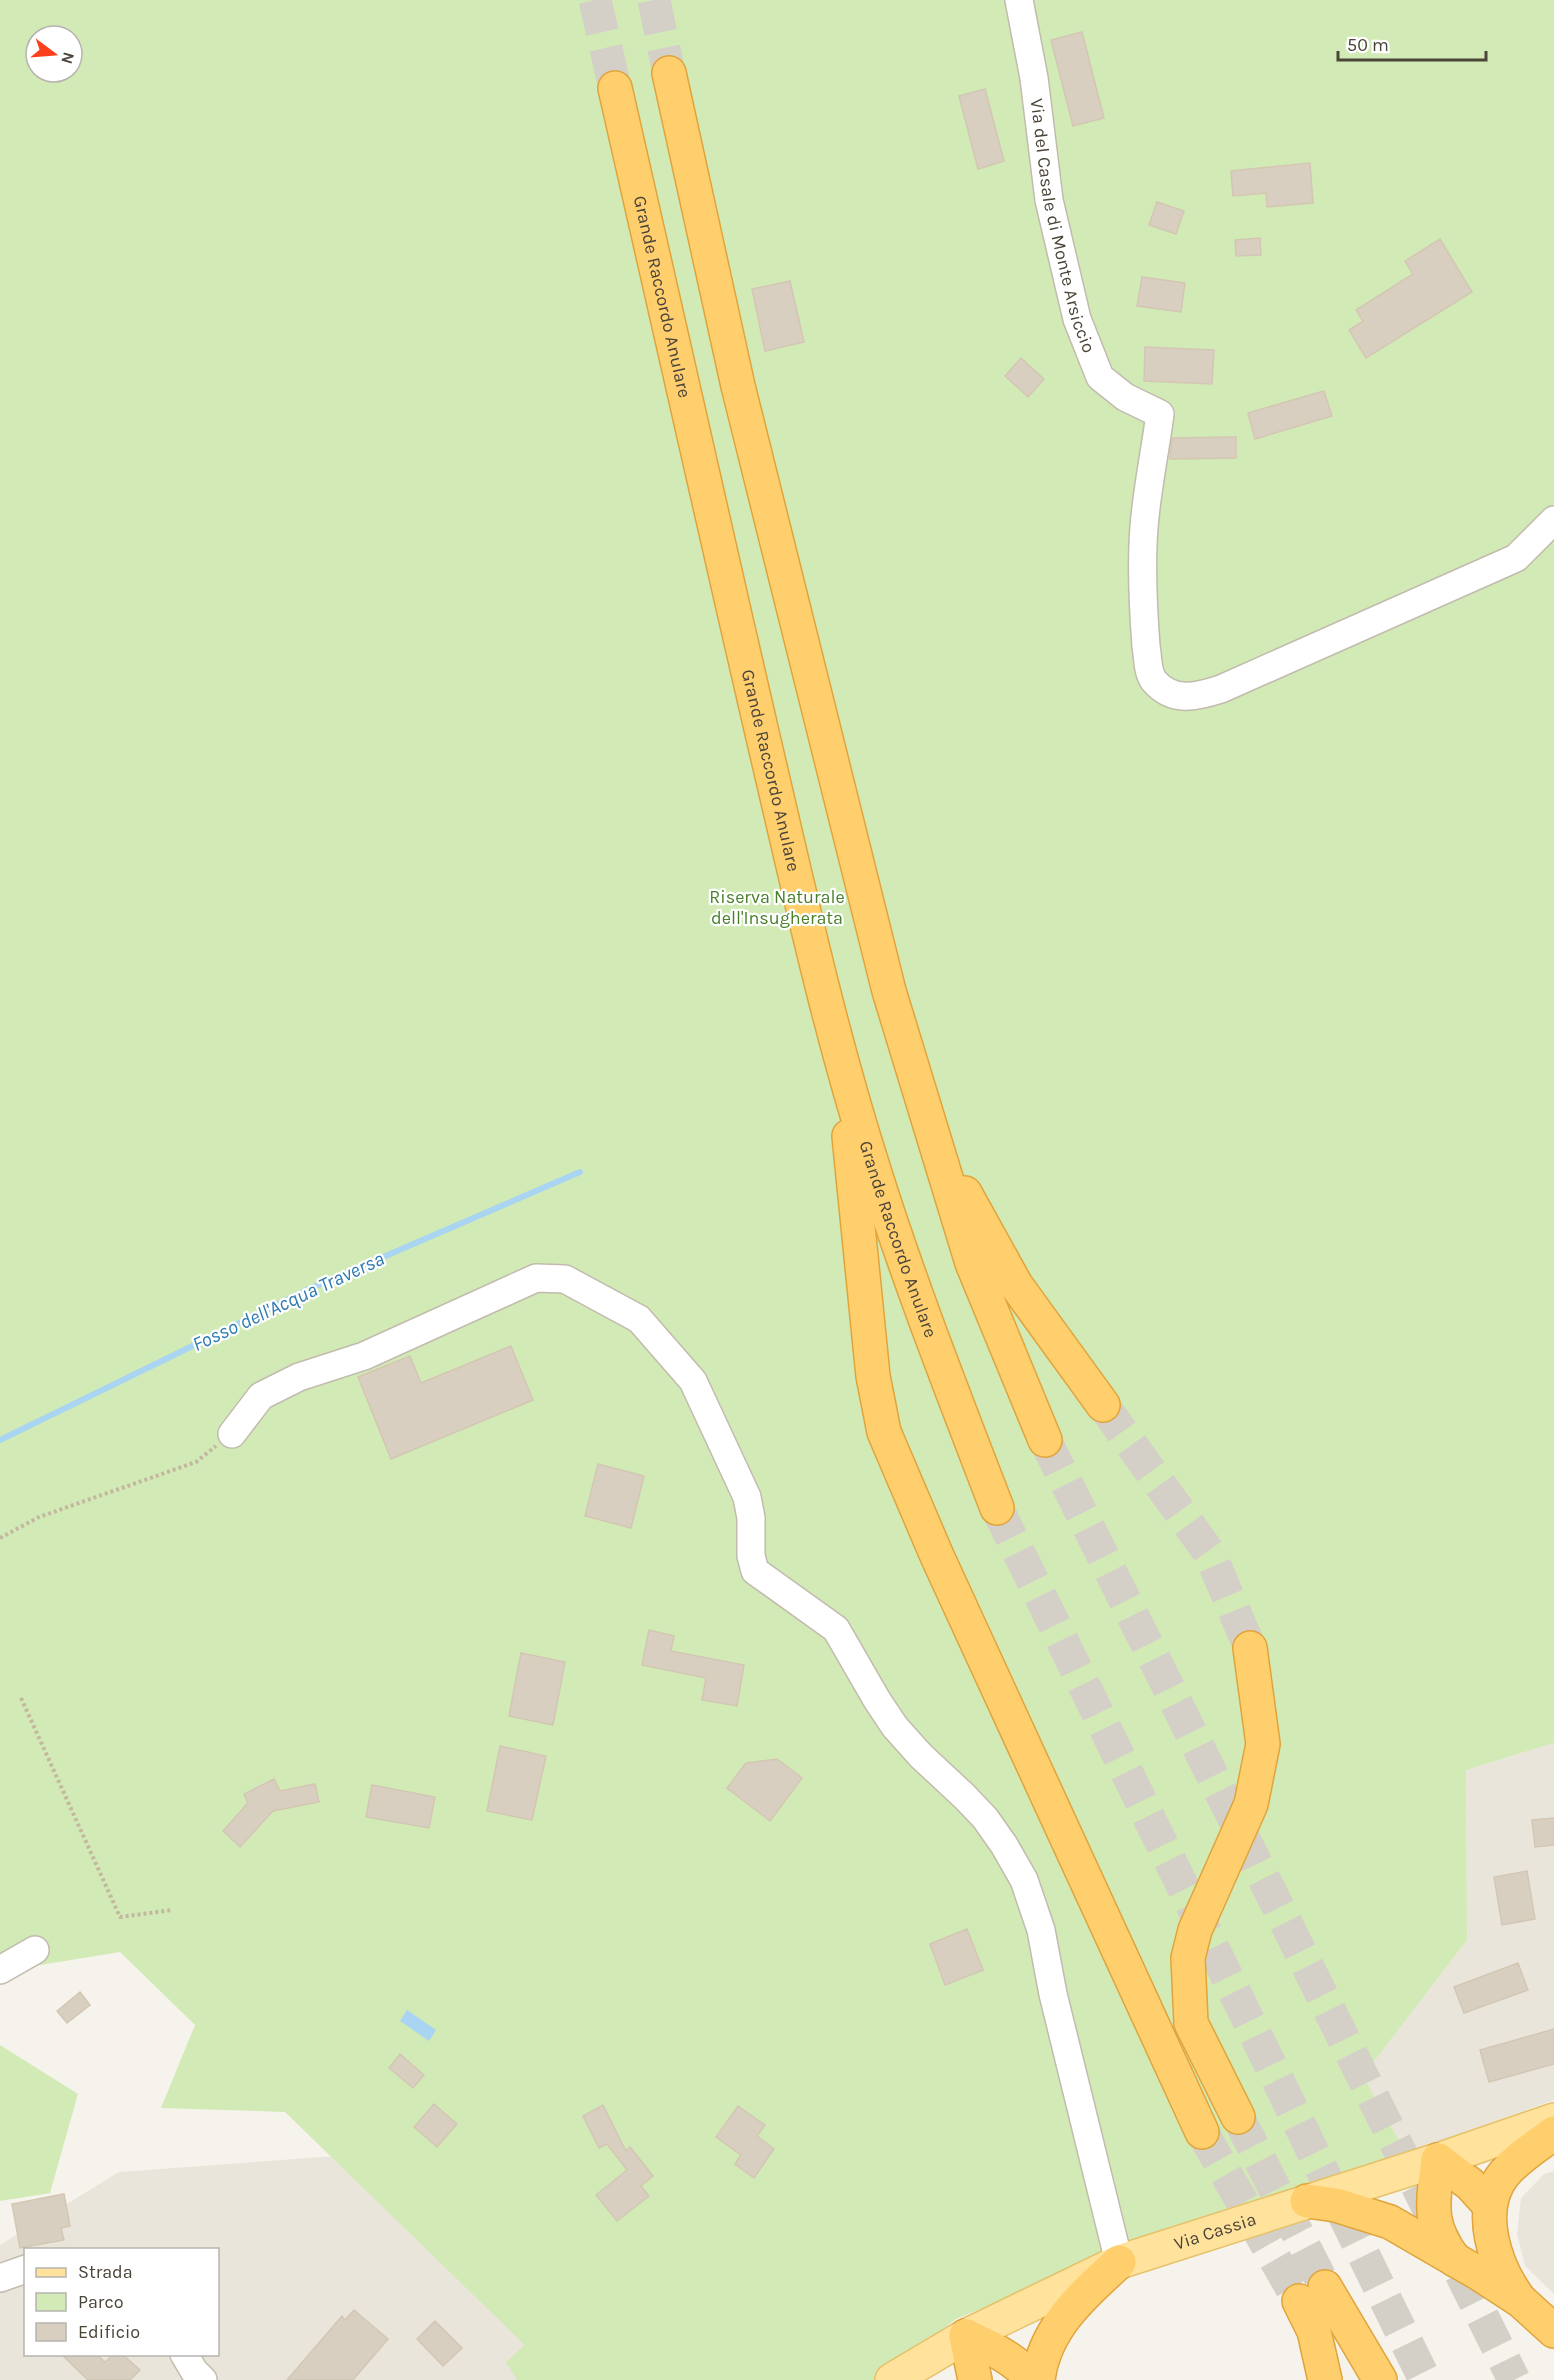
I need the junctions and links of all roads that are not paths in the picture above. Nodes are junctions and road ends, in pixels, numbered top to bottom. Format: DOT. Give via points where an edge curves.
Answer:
graph roads {
  1 [pos="1019,0"];
  2 [pos="669,73"];
  3 [pos="615,88"];
  4 [pos="1554,520"];
  5 [pos="840,1054"];
  6 [pos="933,1136"];
  7 [pos="1103,1405"];
  8 [pos="232,1434"];
  9 [pos="1045,1440"];
  10 [pos="997,1508"];
  11 [pos="1250,1648"];
  12 [pos="35,1950"];
  13 [pos="0,1970"];
  14 [pos="1238,2117"];
  15 [pos="1554,2120"];
  16 [pos="1202,2132"];
  17 [pos="1554,2133"];
  18 [pos="1438,2160"];
  19 [pos="1307,2201"];
  20 [pos="1489,2205"];
  21 [pos="1455,2260"];
  22 [pos="1119,2262"];
  23 [pos="24,2270"];
  24 [pos="0,2278"];
  25 [pos="1521,2301"];
  26 [pos="1554,2331"];
  27 [pos="966,2336"];
  28 [pos="185,2356"];
  29 [pos="203,2380"];
  30 [pos="892,2380"];
  31 [pos="975,2380"];
  32 [pos="1033,2380"];
  33 [pos="1038,2380"];
  34 [pos="1325,2380"];
  35 [pos="1380,2380"];
  1 -- 4 [label="street, Via del Casale di Monte Arsiccio" via="1034,78 1049,200 1077,319 1100,377 1125,397 1160,414 1144,527 1143,613 1152,679 1166,692 1179,697 1197,697 1221,689 1516,558"];
  2 -- 6 [label="highway" via="738,386 815,702 889,991"];
  3 -- 5 [label="highway, Grande Raccordo Anulare"];
  5 -- 10 [label="highway, Grande Raccordo Anulare" via="873,1168"];
  5 -- 16 [label="highway" via="873,1376 884,1432 937,1556"];
  6 -- 7 [label="highway" via="1016,1285"];
  6 -- 9 [label="highway" via="972,1263"];
  8 -- 22 [label="street" via="261,1396 299,1377 364,1356 536,1278 565,1279 639,1319 693,1381 737,1473 750,1511 755,1571 836,1629 895,1727 985,1818 1024,1880 1041,1930"];
  11 -- 14 [label="highway" via="1263,1744 1251,1804 1195,1930 1188,1958 1191,2024"];
  12 -- 13 [label="street"];
  15 -- 18 [label="main road, Via Cassia"];
  17 -- 20 [label="highway" via="1503,2175"];
  18 -- 19 [label="main road, Via Cassia"];
  18 -- 20 [label="highway" via="1470,2184"];
  18 -- 21 [label="highway" via="1435,2225"];
  19 -- 21 [label="highway" via="1336,2205 1390,2222"];
  19 -- 22 [label="main road, Via Cassia"];
  20 -- 25 [label="highway" via="1500,2267"];
  21 -- 25 [label="highway"];
  22 -- 27 [label="main road, Via Cassia"];
  22 -- 33 [label="highway" via="1061,2321 1045,2351"];
  23 -- 24 [label="street"];
  25 -- 26 [label="highway"];
  27 -- 30 [label="main road, Via Cassia"];
  27 -- 31 [label="highway"];
  27 -- 32 [label="highway" via="1004,2354"];
  28 -- 29 [label="street"];
  34 -- 35 [label="highway" via="1314,2331 1312,2294"];
}
